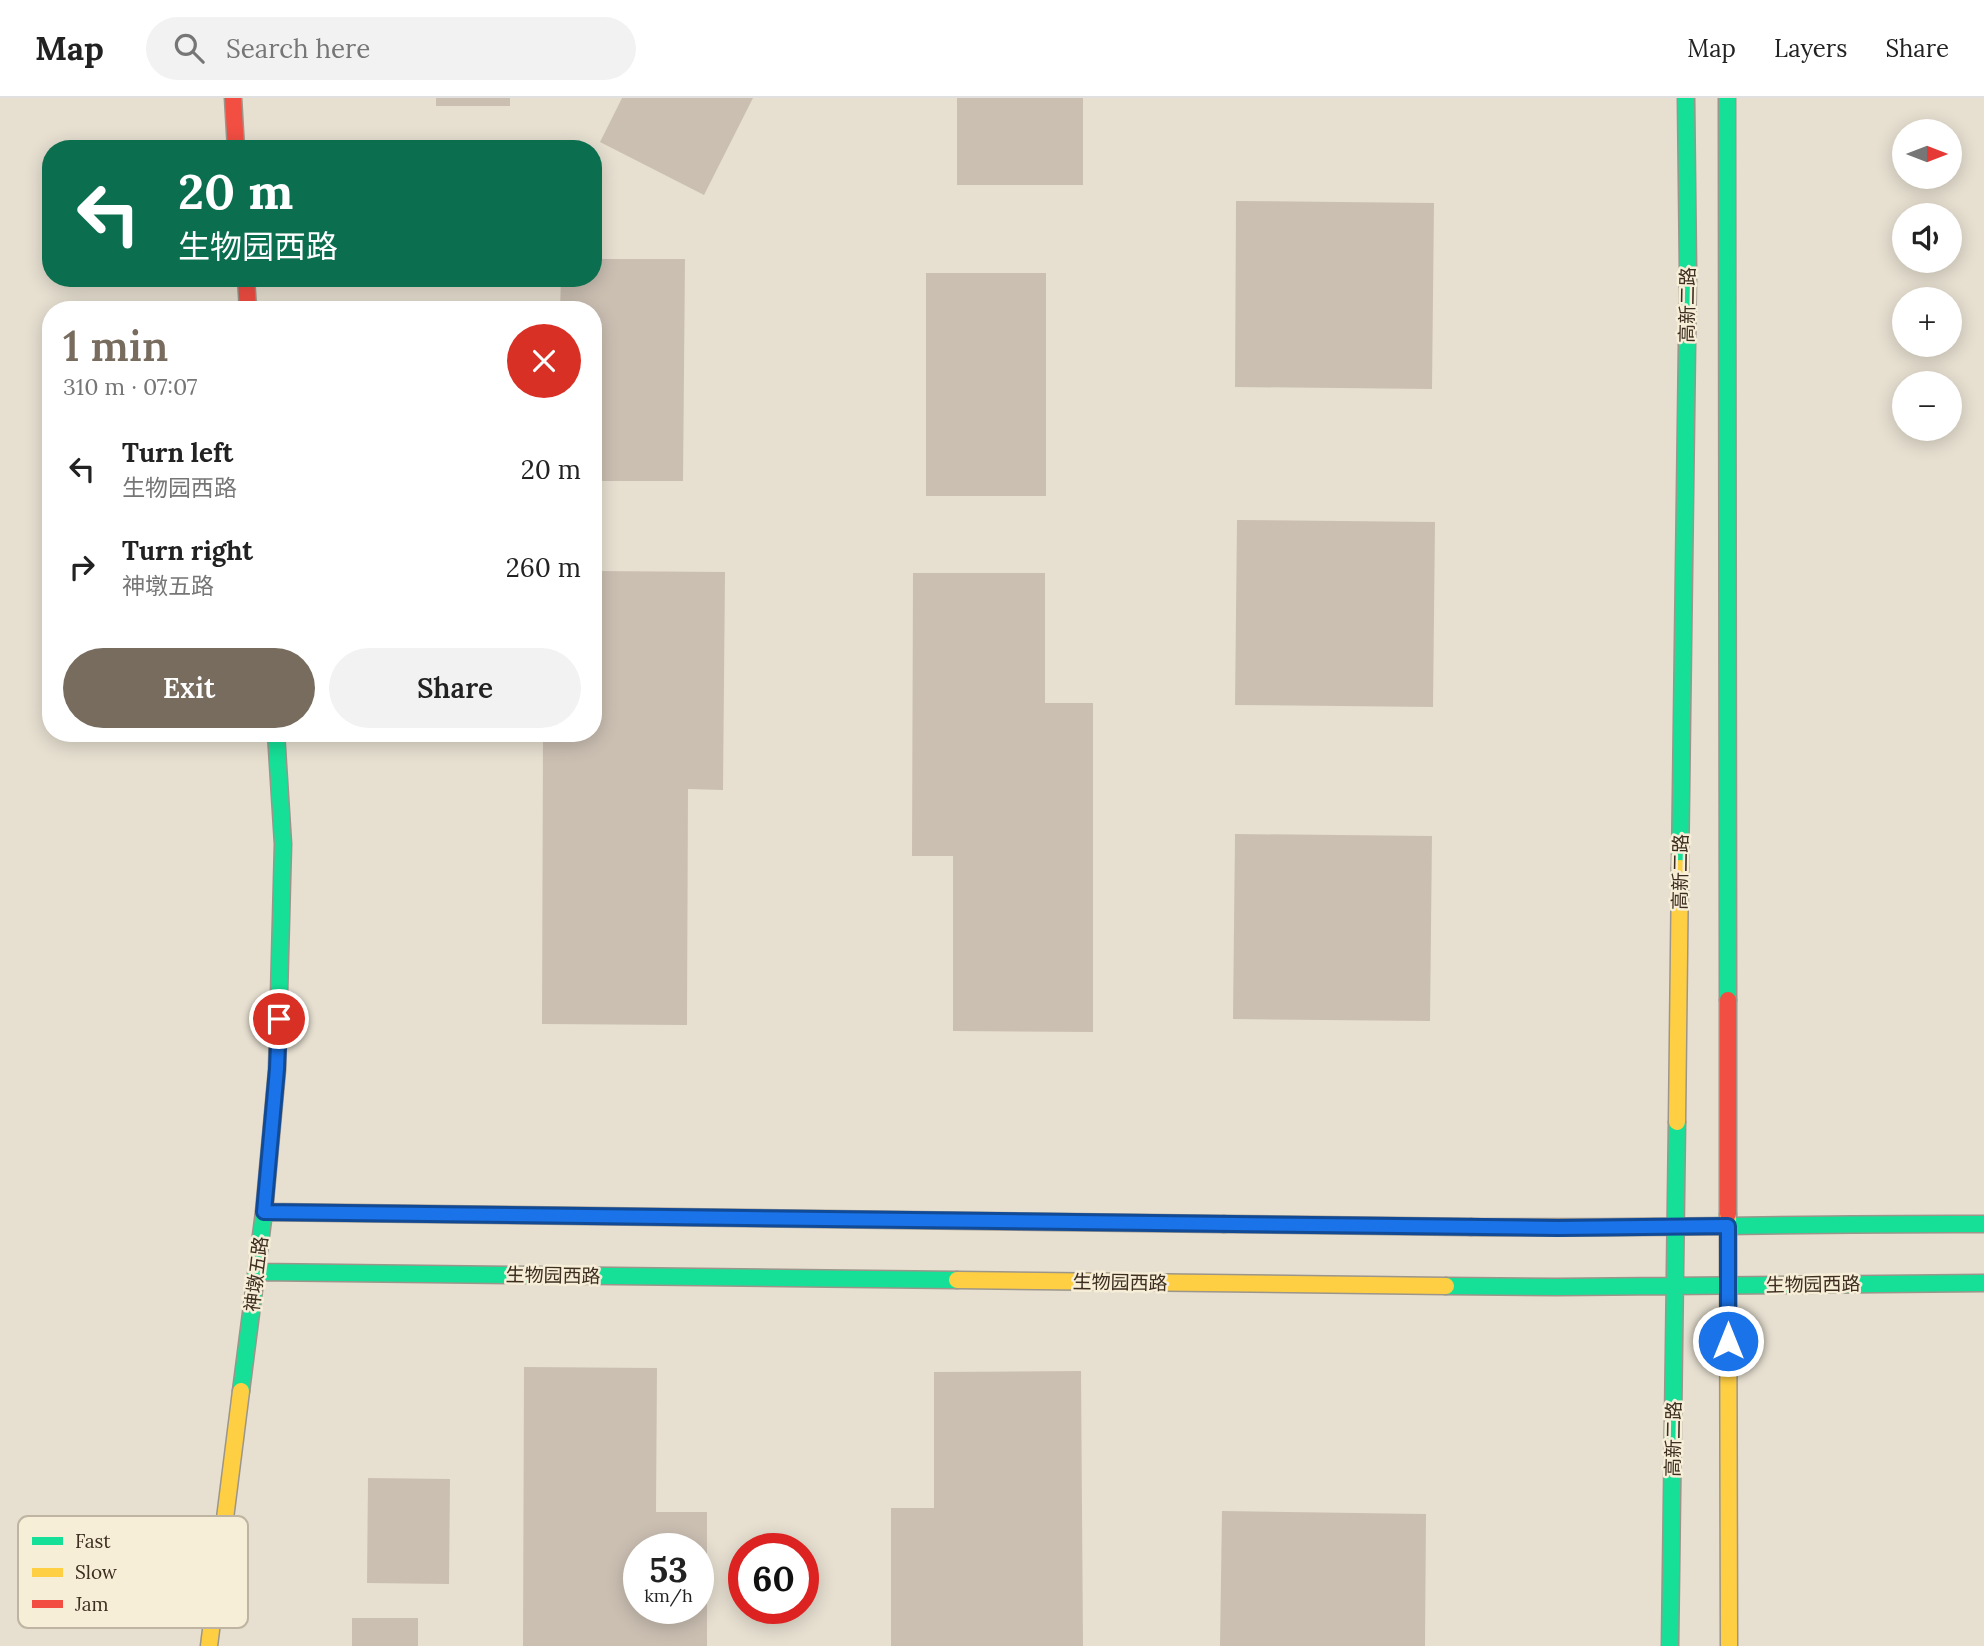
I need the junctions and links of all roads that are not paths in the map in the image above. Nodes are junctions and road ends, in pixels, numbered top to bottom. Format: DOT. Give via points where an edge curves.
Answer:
graph roads {
  1 [pos="233,98"];
  2 [pos="1686,98"];
  3 [pos="1727,98"];
  4 [pos="235,140"];
  5 [pos="277,742"];
  6 [pos="264,1212"];
  7 [pos="1984,1224"];
  8 [pos="1728,1226"];
  9 [pos="1675,1227"];
  10 [pos="257,1272"];
  11 [pos="1984,1283"];
  12 [pos="1674,1286"];
  13 [pos="1728,1286"];
  14 [pos="226,1516"];
  15 [pos="211,1628"];
  16 [pos="209,1646"];
  17 [pos="1671,1646"];
  18 [pos="1729,1646"];
  1 -- 4 [label="street"];
  2 -- 9 [label="street, 高新二路" via="1688,270"];
  3 -- 8 [label="street, 高新二路"];
  5 -- 6 [label="street, 神墩五路" via="283,844 277,1069"];
  6 -- 9 [label="street"];
  6 -- 10 [label="street, 神墩五路"];
  7 -- 8 [label="street"];
  8 -- 9 [label="street"];
  8 -- 13 [label="street, 高新二路"];
  9 -- 12 [label="street, 高新二路"];
  10 -- 12 [label="street, 生物园西路"];
  10 -- 14 [label="street, 神墩五路"];
  11 -- 13 [label="street, 生物园西路"];
  12 -- 13 [label="street, 生物园西路"];
  12 -- 17 [label="street, 高新二路"];
  13 -- 18 [label="street, 高新二路"];
  15 -- 16 [label="street, 神墩五路"];
}
